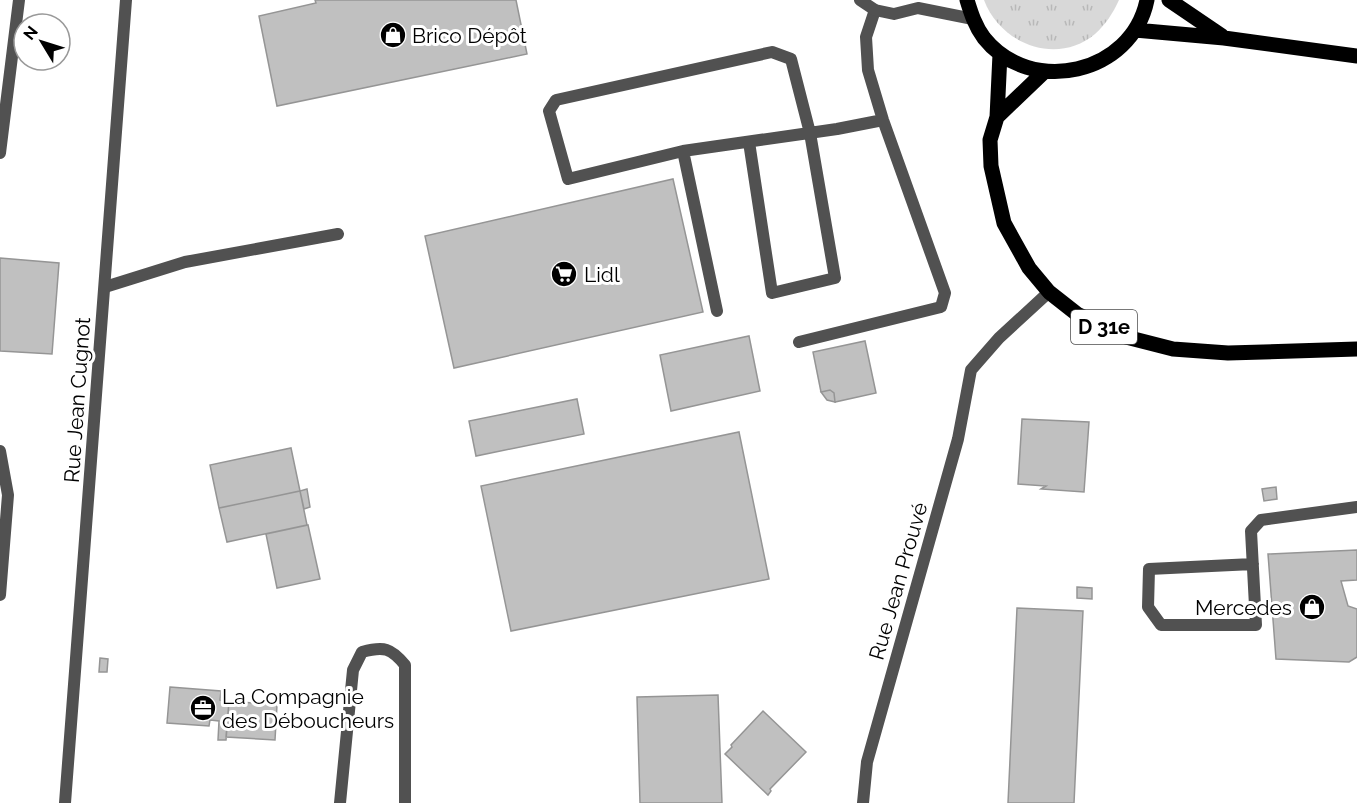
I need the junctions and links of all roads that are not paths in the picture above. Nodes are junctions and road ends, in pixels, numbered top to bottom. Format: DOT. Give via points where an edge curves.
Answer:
graph roads {
  1 [pos="19,0"];
  2 [pos="126,0"];
  3 [pos="860,0"];
  4 [pos="967,0"];
  5 [pos="1147,0"];
  6 [pos="1169,0"];
  7 [pos="922,4"];
  8 [pos="874,10"];
  9 [pos="973,19"];
  10 [pos="1135,30"];
  11 [pos="1224,38"];
  12 [pos="1000,54"];
  13 [pos="1357,56"];
  14 [pos="1044,72"];
  15 [pos="997,117"];
  16 [pos="884,120"];
  17 [pos="810,133"];
  18 [pos="749,142"];
  19 [pos="683,151"];
  20 [pos="0,153"];
  21 [pos="338,234"];
  22 [pos="105,287"];
  23 [pos="1049,292"];
  24 [pos="717,311"];
  25 [pos="799,342"];
  26 [pos="1357,349"];
  27 [pos="0,452"];
  28 [pos="1357,507"];
  29 [pos="1253,564"];
  30 [pos="0,596"];
  31 [pos="65,803"];
  32 [pos="340,803"];
  33 [pos="405,803"];
  34 [pos="863,803"];
  1 -- 20 [label="street"];
  2 -- 22 [label="street, Rue Jean Cugnot"];
  3 -- 8 [label="street"];
  4 -- 9 [label="main road"];
  5 -- 10 [label="main road"];
  6 -- 11 [label="main road"];
  7 -- 8 [label="street" via="894,14"];
  7 -- 9 [label="street"];
  8 -- 16 [label="street" via="866,38 868,70"];
  9 -- 12 [label="main road"];
  10 -- 11 [label="main road"];
  10 -- 14 [label="main road" via="1118,50 1096,64"];
  11 -- 13 [label="main road"];
  12 -- 14 [label="main road"];
  12 -- 15 [label="main road"];
  14 -- 15 [label="main road"];
  15 -- 23 [label="main road, D 31e" via="990,140 991,166 1004,223 1029,268"];
  16 -- 17 [label="street"];
  16 -- 25 [label="street" via="945,293 941,307"];
  17 -- 18 [label="street"];
  17 -- 18 [label="street" via="835,278 772,293"];
  17 -- 19 [label="street" via="791,59 772,52 556,100 549,111 568,179"];
  18 -- 19 [label="street"];
  19 -- 24 [label="street"];
  21 -- 22 [label="street" via="185,262"];
  22 -- 31 [label="street, Rue Jean Cugnot"];
  23 -- 26 [label="main road, D 31e" via="1077,314 1126,337 1173,349 1228,353"];
  23 -- 34 [label="street, Rue Jean Prouvé" via="971,370 958,439 867,762"];
  27 -- 30 [label="street" via="8,495"];
  28 -- 29 [label="street" via="1261,520 1251,531"];
  29 -- 29 [label="street" via="1256,625 1161,625 1148,607 1149,569"];
  32 -- 33 [label="street" via="353,670 362,652 377,648 394,652 405,665"];
}
